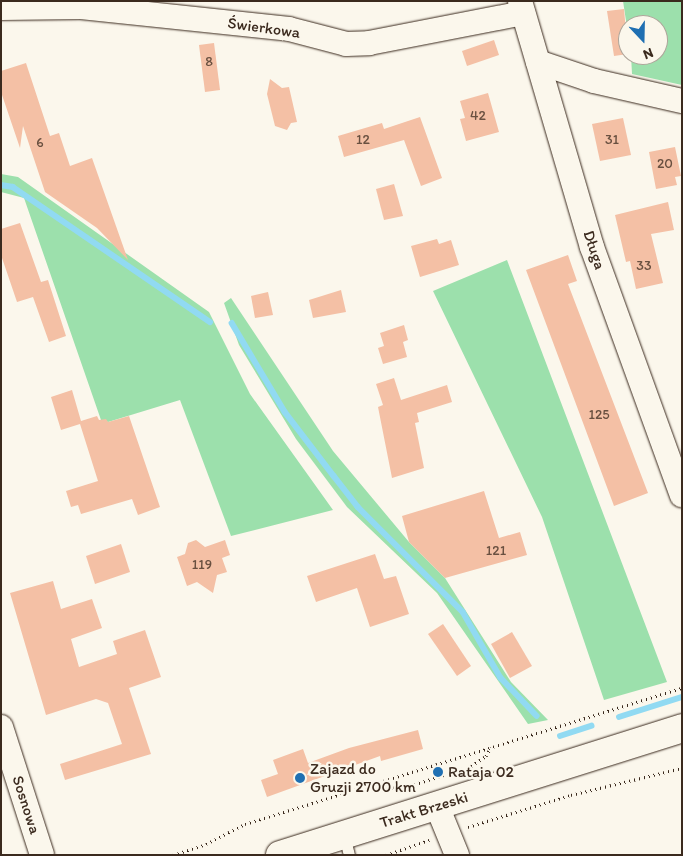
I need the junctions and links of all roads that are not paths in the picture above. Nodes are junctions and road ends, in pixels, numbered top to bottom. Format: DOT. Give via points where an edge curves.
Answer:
graph roads {
  1 [pos="80,4"];
  2 [pos="522,7"];
  3 [pos="1,8"];
  4 [pos="538,62"];
  5 [pos="682,101"];
  6 [pos="682,495"];
  7 [pos="1,727"];
  8 [pos="682,728"];
  9 [pos="437,806"];
  10 [pos="346,845"];
  11 [pos="42,855"];
  12 [pos="280,855"];
  13 [pos="457,855"];
  1 -- 2 [label="street, Świerkowa" via="289,29 346,44 369,43"];
  1 -- 3 [label="street, Świerkowa"];
  2 -- 4 [label="street, Długa"];
  4 -- 5 [label="street" via="594,81"];
  4 -- 6 [label="street, Długa" via="592,247"];
  7 -- 11 [label="street, Sosnowa"];
  8 -- 9 [label="main road, Trakt Brzeski"];
  9 -- 10 [label="main road, Trakt Brzeski"];
  9 -- 13 [label="street"];
  10 -- 12 [label="main road, Trakt Brzeski"];
}
